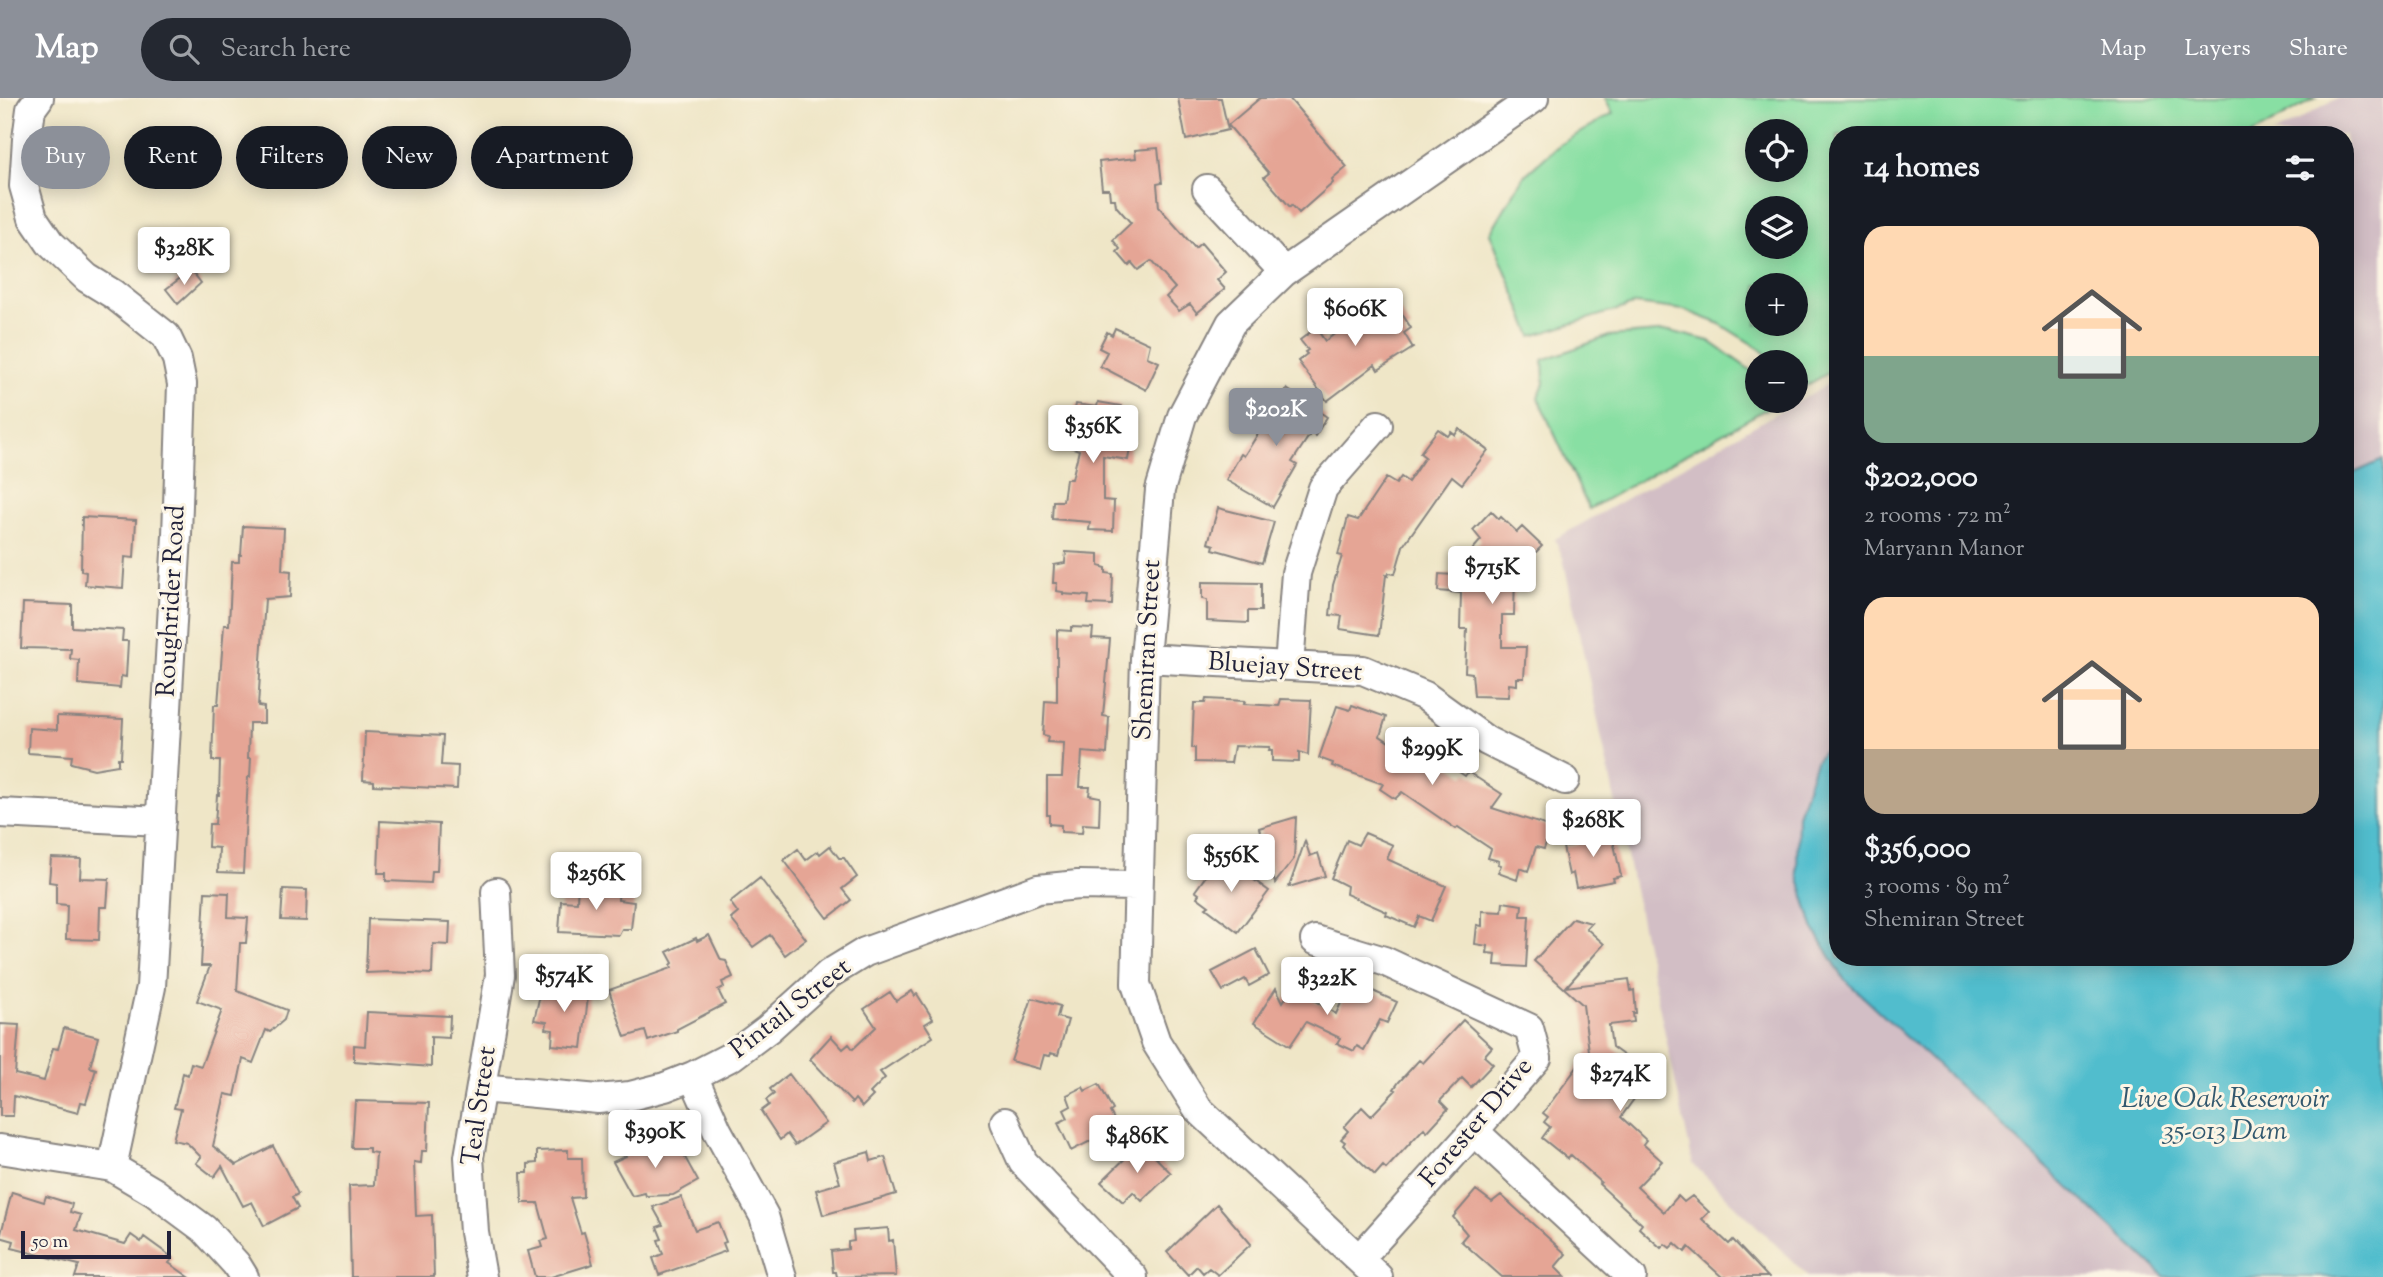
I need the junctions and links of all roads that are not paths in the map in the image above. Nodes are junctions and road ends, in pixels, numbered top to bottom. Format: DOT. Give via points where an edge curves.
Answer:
graph roads {
  1 [pos="39,98"];
  2 [pos="1519,102"];
  3 [pos="1206,189"];
  4 [pos="1284,272"];
  5 [pos="1377,425"];
  6 [pos="1145,658"];
  7 [pos="1289,666"];
  8 [pos="1565,780"];
  9 [pos="0,813"];
  10 [pos="161,821"];
  11 [pos="1137,886"];
  12 [pos="496,892"];
  13 [pos="1315,940"];
  14 [pos="693,1076"];
  15 [pos="481,1088"];
  16 [pos="1005,1122"];
  17 [pos="1474,1131"];
  18 [pos="0,1149"];
  19 [pos="112,1167"];
  20 [pos="1369,1268"];
  21 [pos="244,1277"];
  22 [pos="482,1277"];
  23 [pos="782,1277"];
  24 [pos="1133,1277"];
  25 [pos="1632,1277"];
  1 -- 10 [label="street, Roughrider Road" via="31,109 24,186 33,218 50,243 87,278 166,336 182,384"];
  2 -- 4 [label="street, Shemiran Street"];
  3 -- 4 [label="street"];
  4 -- 6 [label="street, Shemiran Street" via="1231,323 1182,416 1160,490"];
  5 -- 7 [label="street" via="1323,488 1296,573"];
  6 -- 7 [label="street, Bluejay Street"];
  6 -- 11 [label="street, Shemiran Street"];
  7 -- 8 [label="street, Bluejay Street" via="1363,670 1425,696 1487,741"];
  9 -- 10 [label="street"];
  10 -- 19 [label="street, Roughrider Road" via="151,987"];
  11 -- 14 [label="street, Pintail Street" via="1038,889 865,952 829,974 732,1056"];
  11 -- 20 [label="street, Shemiran Street" via="1136,984 1156,1042 1198,1109"];
  12 -- 15 [label="street, Teal Street" via="500,975"];
  13 -- 17 [label="street, Forester Drive" via="1384,961 1529,1028 1537,1058"];
  14 -- 15 [label="street, Pintail Street" via="630,1096 598,1099"];
  14 -- 23 [label="street" via="764,1216"];
  15 -- 22 [label="street, Teal Street" via="469,1157"];
  16 -- 24 [label="street" via="1023,1162"];
  17 -- 20 [label="street, Forester Drive"];
  17 -- 25 [label="street"];
  18 -- 19 [label="street"];
  19 -- 21 [label="street" via="204,1229"];
}
